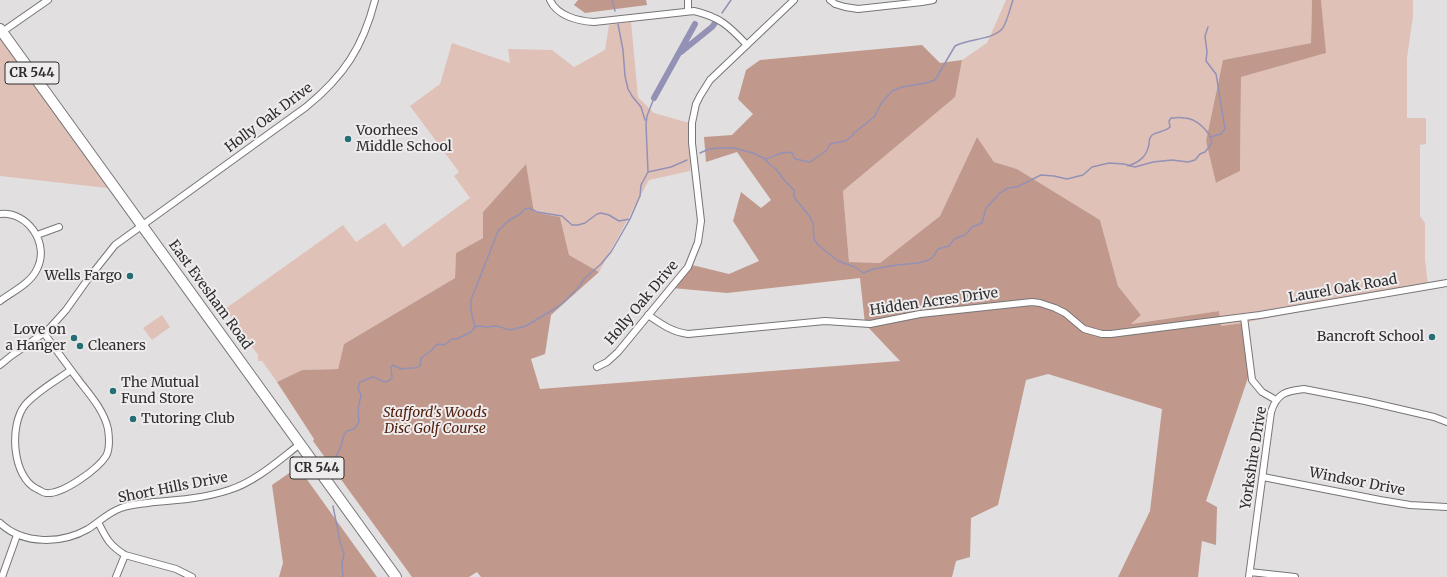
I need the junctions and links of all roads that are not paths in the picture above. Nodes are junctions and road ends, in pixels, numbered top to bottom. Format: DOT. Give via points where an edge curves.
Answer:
graph roads {
  1 [pos="48,0"];
  2 [pos="375,0"];
  3 [pos="550,0"];
  4 [pos="688,0"];
  5 [pos="794,0"];
  6 [pos="830,0"];
  7 [pos="933,0"];
  8 [pos="688,11"];
  9 [pos="1,30"];
  10 [pos="747,45"];
  11 [pos="0,214"];
  12 [pos="142,225"];
  13 [pos="59,227"];
  14 [pos="37,235"];
  15 [pos="1447,283"];
  16 [pos="0,301"];
  17 [pos="648,315"];
  18 [pos="1244,317"];
  19 [pos="44,333"];
  20 [pos="0,365"];
  21 [pos="597,367"];
  22 [pos="71,370"];
  23 [pos="1276,400"];
  24 [pos="1447,422"];
  25 [pos="300,444"];
  26 [pos="1263,477"];
  27 [pos="1447,507"];
  28 [pos="98,522"];
  29 [pos="0,523"];
  30 [pos="17,534"];
  31 [pos="125,555"];
  32 [pos="1249,574"];
  33 [pos="2,577"];
  34 [pos="116,577"];
  35 [pos="192,577"];
  36 [pos="396,577"];
  37 [pos="1295,577"];
  1 -- 9 [label="street"];
  2 -- 12 [label="street, Holly Oak Drive" via="361,42 347,65 322,93"];
  3 -- 8 [label="street" via="557,10 574,19 594,22"];
  4 -- 8 [label="street"];
  5 -- 10 [label="street, Holly Oak Drive"];
  6 -- 7 [label="street" via="845,7 858,8"];
  8 -- 10 [label="street" via="706,14 719,20 730,27"];
  9 -- 12 [label="main road, East Evesham Road / CR 544"];
  10 -- 17 [label="street, Holly Oak Drive" via="710,80 696,104 692,142 701,221 698,242 688,267"];
  11 -- 14 [label="street" via="19,217 30,225"];
  12 -- 19 [label="street" via="106,255 66,310"];
  12 -- 25 [label="main road, East Evesham Road / CR 544"];
  13 -- 14 [label="street"];
  14 -- 16 [label="street" via="42,254 37,270 32,277"];
  15 -- 18 [label="street, Laurel Oak Road"];
  17 -- 18 [label="street, Hidden Acres Drive" via="677,333 688,334 825,321 870,324 920,314 1032,302 1055,308 1084,329 1102,334"];
  17 -- 21 [label="street, Holly Oak Drive" via="618,352"];
  18 -- 23 [label="street" via="1252,380 1262,392"];
  19 -- 20 [label="street"];
  19 -- 22 [label="street"];
  22 -- 22 [label="street" via="37,394 19,414 16,452 18,466 25,479 45,493 61,490 87,476 106,455 108,446 108,432 102,411"];
  23 -- 24 [label="street, Yorkshire Drive" via="1284,393 1304,389"];
  23 -- 26 [label="street, Yorkshire Drive" via="1271,412"];
  25 -- 28 [label="street, Short Hills Drive" via="262,473 231,490 120,508"];
  25 -- 36 [label="main road, East Evesham Road / CR 544"];
  26 -- 27 [label="street, Windsor Drive" via="1410,505"];
  26 -- 32 [label="street, Yorkshire Drive"];
  28 -- 30 [label="street, Short Hills Drive" via="86,530 60,539 44,540"];
  28 -- 31 [label="street" via="114,549"];
  29 -- 30 [label="street, Short Hills Drive"];
  30 -- 33 [label="street"];
  31 -- 34 [label="street"];
  31 -- 35 [label="street" via="176,569"];
  32 -- 37 [label="street"];
}
